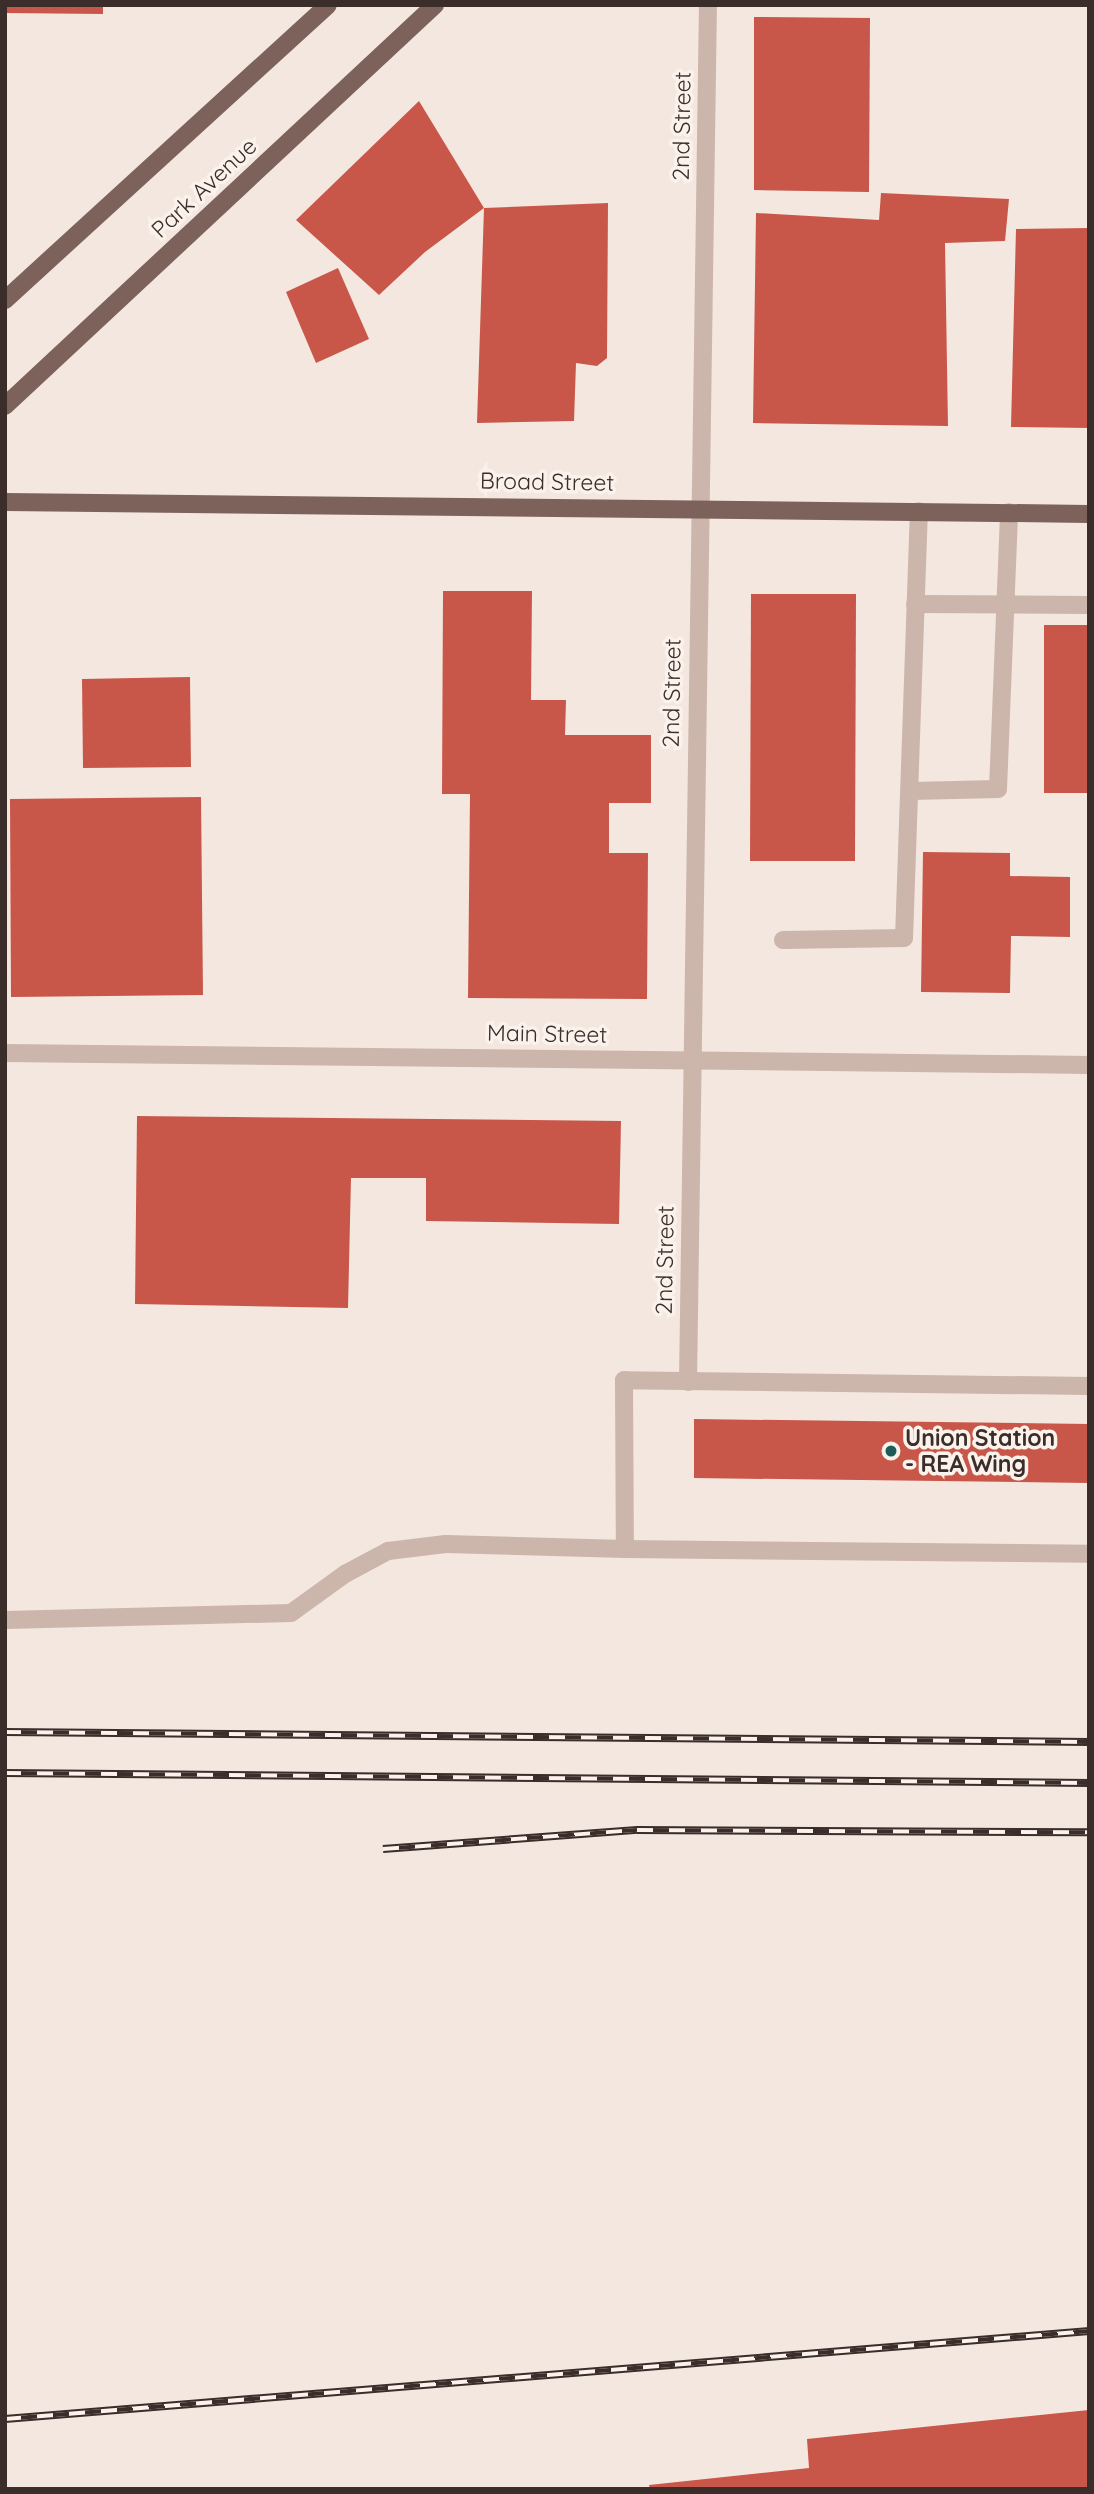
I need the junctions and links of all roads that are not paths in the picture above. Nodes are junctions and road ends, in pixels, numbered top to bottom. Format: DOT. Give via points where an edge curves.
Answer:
graph roads {
  1 [pos="328,5"];
  2 [pos="435,5"];
  3 [pos="708,5"];
  4 [pos="5,300"];
  5 [pos="5,406"];
  6 [pos="5,502"];
  7 [pos="699,508"];
  8 [pos="919,511"];
  9 [pos="1009,512"];
  10 [pos="1089,514"];
  11 [pos="915,604"];
  12 [pos="1005,605"];
  13 [pos="1089,605"];
  14 [pos="911,792"];
  15 [pos="783,940"];
  16 [pos="5,1053"];
  17 [pos="692,1060"];
  18 [pos="1089,1065"];
  19 [pos="688,1382"];
  20 [pos="1089,1386"];
  21 [pos="625,1549"];
  22 [pos="1089,1554"];
  23 [pos="5,1620"];
  1 -- 4 [label="main road"];
  2 -- 5 [label="main road, Park Avenue"];
  3 -- 7 [label="street, 2nd Street"];
  6 -- 7 [label="main road, Broad Street"];
  7 -- 8 [label="main road, Broad Street"];
  7 -- 17 [label="street, 2nd Street"];
  8 -- 9 [label="main road, Broad Street"];
  8 -- 11 [label="street"];
  9 -- 10 [label="main road, Broad Street"];
  9 -- 12 [label="street"];
  11 -- 12 [label="street"];
  11 -- 14 [label="street"];
  12 -- 13 [label="street"];
  12 -- 14 [label="street" via="998,789"];
  14 -- 15 [label="street" via="904,938"];
  16 -- 17 [label="street, Main Street"];
  17 -- 18 [label="street, Main Street"];
  17 -- 19 [label="street, 2nd Street"];
  19 -- 20 [label="street"];
  19 -- 21 [label="street" via="624,1380"];
  21 -- 22 [label="street"];
  21 -- 23 [label="street" via="446,1544 388,1551 345,1574 291,1613"];
}
